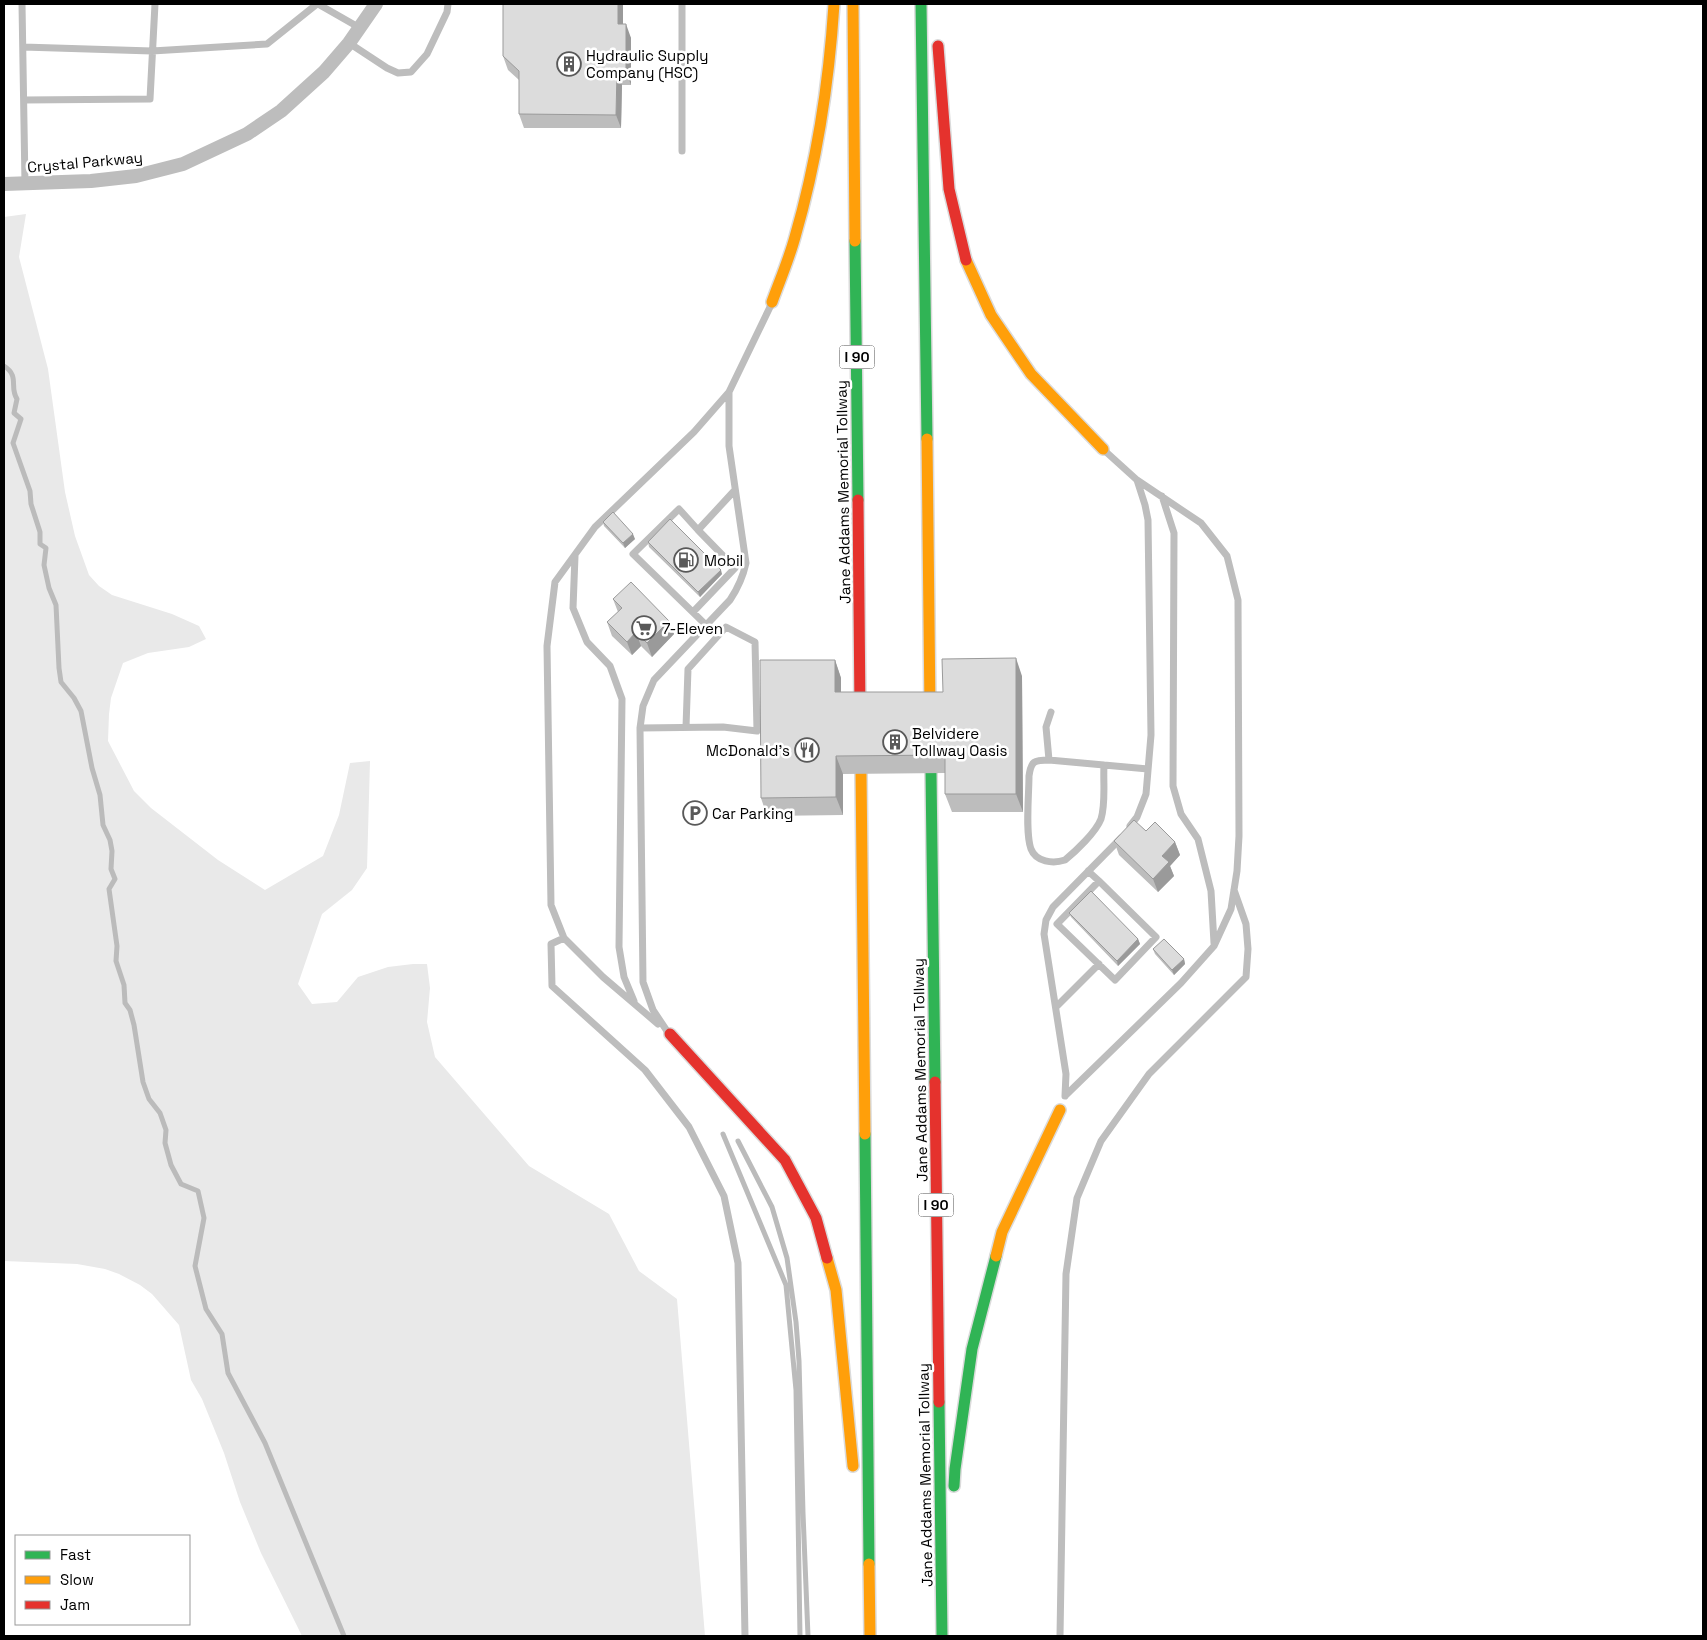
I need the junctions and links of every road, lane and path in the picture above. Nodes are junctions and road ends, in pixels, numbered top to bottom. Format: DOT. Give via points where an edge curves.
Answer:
graph roads {
  1 [pos="22,4"];
  2 [pos="154,4"];
  3 [pos="317,4"];
  4 [pos="376,4"];
  5 [pos="448,4"];
  6 [pos="682,4"];
  7 [pos="834,4"];
  8 [pos="853,4"];
  9 [pos="922,4"];
  10 [pos="360,28"];
  11 [pos="937,37"];
  12 [pos="349,43"];
  13 [pos="23,47"];
  14 [pos="152,51"];
  15 [pos="24,100"];
  16 [pos="682,152"];
  17 [pos="4,184"];
  18 [pos="25,184"];
  19 [pos="772,302"];
  20 [pos="729,392"];
  21 [pos="1103,449"];
  22 [pos="1137,480"];
  23 [pos="735,490"];
  24 [pos="1162,496"];
  25 [pos="698,530"];
  26 [pos="574,555"];
  27 [pos="693,612"];
  28 [pos="706,625"];
  29 [pos="860,710"];
  30 [pos="930,710"];
  31 [pos="1051,712"];
  32 [pos="686,727"];
  33 [pos="640,728"];
  34 [pos="1049,760"];
  35 [pos="1104,765"];
  36 [pos="1148,769"];
  37 [pos="931,773"];
  38 [pos="861,774"];
  39 [pos="1088,871"];
  40 [pos="1099,881"];
  41 [pos="1234,890"];
  42 [pos="564,938"];
  43 [pos="1214,946"];
  44 [pos="1099,964"];
  45 [pos="635,1004"];
  46 [pos="1056,1007"];
  47 [pos="670,1034"];
  48 [pos="1066,1095"];
  49 [pos="1060,1110"];
  50 [pos="854,1482"];
  51 [pos="953,1498"];
  52 [pos="857,1521"];
  53 [pos="952,1528"];
  54 [pos="745,1636"];
  55 [pos="865,1636"];
  56 [pos="870,1636"];
  57 [pos="942,1636"];
  58 [pos="946,1636"];
  59 [pos="1060,1636"];
  1 -- 13 [label="lane"];
  2 -- 14 [label="lane"];
  3 -- 10 [label="lane"];
  3 -- 14 [label="lane" via="267,44"];
  4 -- 10 [label="street, Crystal Parkway"];
  5 -- 12 [label="lane" via="427,54 411,72 398,73 387,68"];
  6 -- 16 [label="lane"];
  7 -- 19 [label="highway" via="832,40 814,159 797,232"];
  8 -- 29 [label="highway, Jane Addams Memorial Tollway / I 90"];
  9 -- 30 [label="highway"];
  10 -- 12 [label="street, Crystal Parkway"];
  11 -- 21 [label="highway" via="949,189 965,257 991,316 1031,374"];
  12 -- 18 [label="street, Crystal Parkway" via="324,72 281,111 247,134 183,164 136,176"];
  13 -- 14 [label="lane"];
  13 -- 15 [label="lane"];
  14 -- 15 [label="lane" via="150,99"];
  15 -- 18 [label="lane"];
  17 -- 18 [label="street, Crystal Parkway"];
  19 -- 20 [label="lane"];
  20 -- 23 [label="lane" via="729,446"];
  20 -- 26 [label="lane" via="694,432 595,527"];
  21 -- 22 [label="lane"];
  22 -- 24 [label="lane"];
  22 -- 36 [label="lane" via="1148,520"];
  23 -- 25 [label="lane"];
  23 -- 28 [label="lane" via="746,563 744,574 730,600"];
  24 -- 41 [label="lane" via="1201,523 1227,556 1238,600 1239,836"];
  24 -- 43 [label="lane" via="1174,532 1173,786 1181,814 1198,839 1211,890"];
  25 -- 27 [label="lane" via="735,568"];
  25 -- 27 [label="lane" via="679,509 633,554"];
  26 -- 42 [label="lane" via="555,582 547,646 551,905"];
  26 -- 45 [label="lane" via="573,608 587,642 610,666 622,699 620,947 624,977"];
  27 -- 28 [label="lane"];
  28 -- 33 [label="lane" via="654,680 643,706"];
  31 -- 34 [label="lane" via="1046,727"];
  32 -- 32 [label="lane" via="757,731 755,642 726,627 688,669"];
  32 -- 33 [label="lane"];
  33 -- 47 [label="lane" via="643,982 652,1010"];
  34 -- 35 [label="lane"];
  34 -- 35 [label="lane" via="1033,762 1030,768 1029,833 1036,857 1051,862 1070,856 1100,822"];
  35 -- 36 [label="lane"];
  36 -- 39 [label="lane" via="1146,794 1137,817"];
  37 -- 57 [label="highway, Jane Addams Memorial Tollway / I 90"];
  38 -- 56 [label="highway"];
  39 -- 40 [label="lane"];
  39 -- 46 [label="lane" via="1052,907 1046,920 1044,934"];
  40 -- 44 [label="lane" via="1058,924"];
  40 -- 44 [label="lane" via="1156,937 1115,980"];
  41 -- 43 [label="lane" via="1232,909"];
  41 -- 59 [label="lane" via="1246,924 1246,977 1149,1074 1101,1141 1077,1198 1066,1274"];
  42 -- 45 [label="lane"];
  42 -- 54 [label="lane" via="551,944 552,986 645,1070 688,1127 724,1196 738,1262"];
  43 -- 48 [label="lane" via="1181,984"];
  44 -- 46 [label="lane"];
  45 -- 47 [label="lane"];
  46 -- 48 [label="lane"];
  47 -- 50 [label="highway" via="785,1160 816,1218 836,1290"];
  48 -- 49 [label="lane"];
  49 -- 51 [label="highway" via="1002,1232 972,1349"];
  52 -- 55 [label="highway"];
  53 -- 58 [label="highway"];
}
